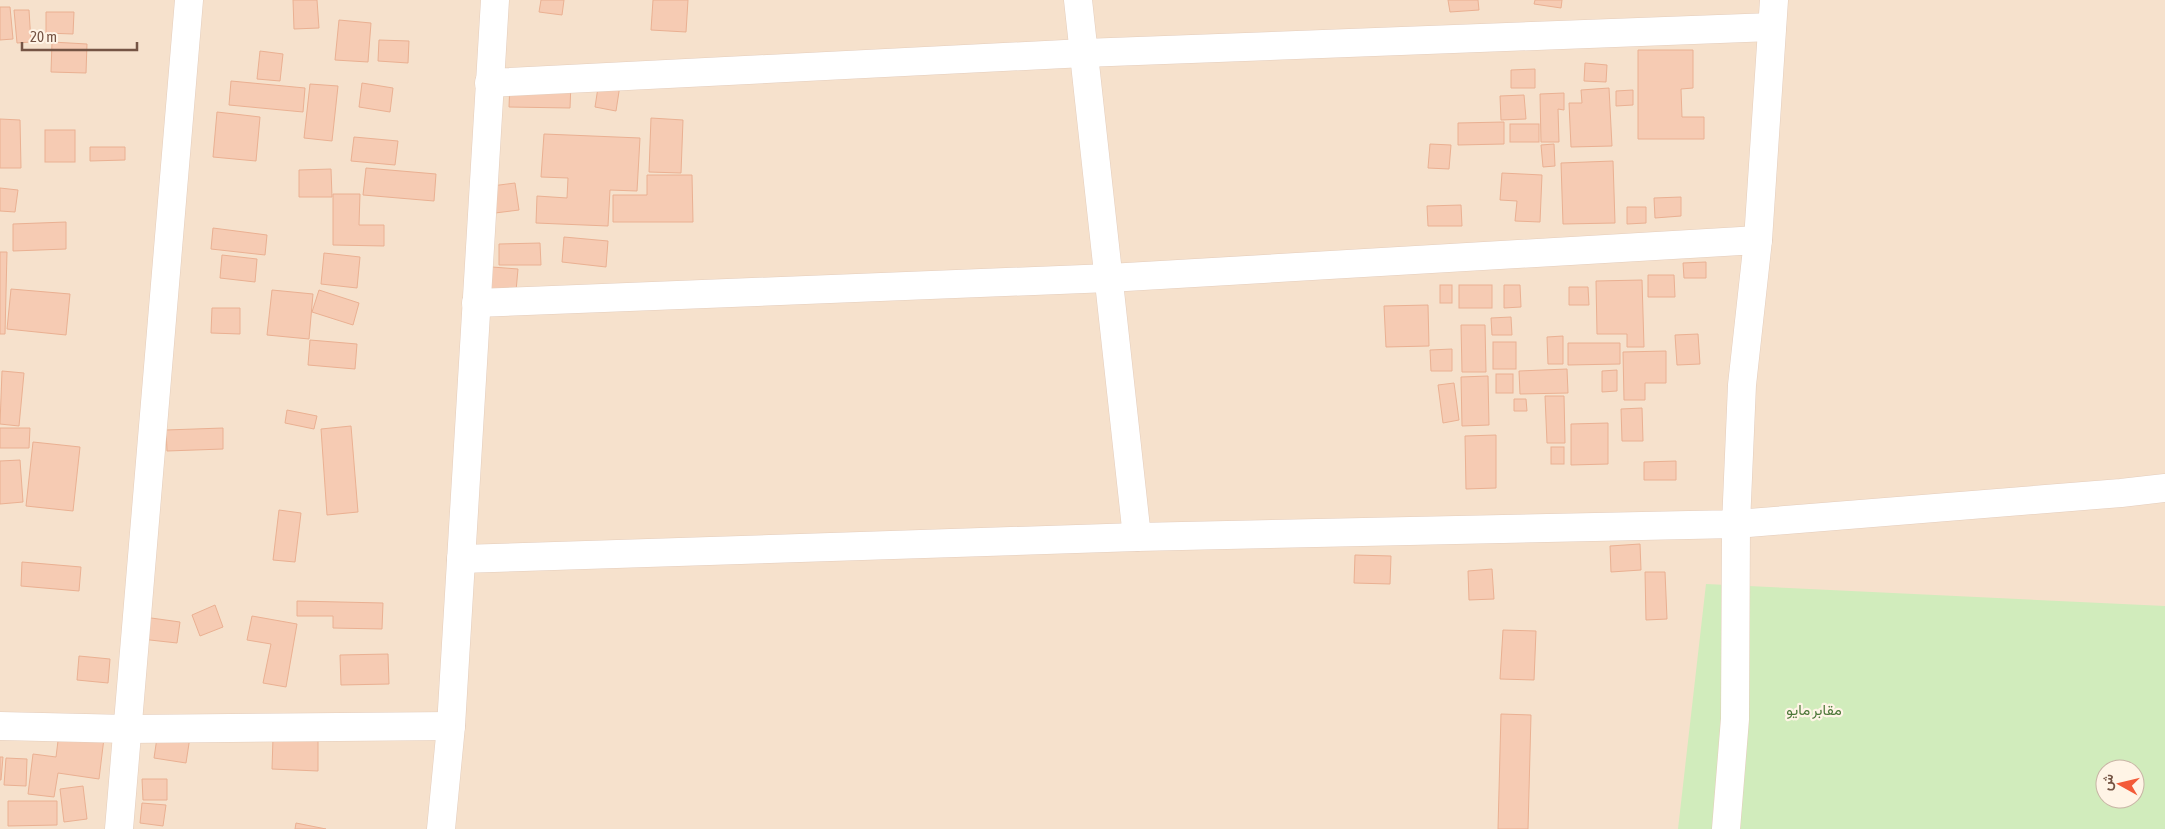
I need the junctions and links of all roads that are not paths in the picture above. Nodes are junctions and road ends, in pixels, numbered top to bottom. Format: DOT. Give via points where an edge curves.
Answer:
graph roads {
  1 [pos="189,0"];
  2 [pos="495,0"];
  3 [pos="1078,0"];
  4 [pos="1774,0"];
  5 [pos="1772,27"];
  6 [pos="1084,53"];
  7 [pos="489,83"];
  8 [pos="1758,240"];
  9 [pos="1109,278"];
  10 [pos="476,303"];
  11 [pos="2165,488"];
  12 [pos="1736,524"];
  13 [pos="1137,537"];
  14 [pos="461,560"];
  15 [pos="0,726"];
  16 [pos="451,726"];
  17 [pos="128,728"];
  18 [pos="119,829"];
  19 [pos="441,829"];
  20 [pos="1726,829"];
  1 -- 17 [label="street"];
  2 -- 7 [label="street"];
  3 -- 6 [label="street"];
  4 -- 5 [label="street"];
  5 -- 6 [label="street"];
  5 -- 8 [label="street"];
  6 -- 7 [label="street"];
  6 -- 9 [label="street"];
  7 -- 10 [label="street"];
  8 -- 9 [label="street"];
  8 -- 12 [label="street" via="1742,385"];
  9 -- 10 [label="street"];
  9 -- 13 [label="street"];
  10 -- 14 [label="street"];
  11 -- 12 [label="street"];
  12 -- 13 [label="street"];
  12 -- 20 [label="street" via="1735,719"];
  13 -- 14 [label="street"];
  14 -- 16 [label="street"];
  15 -- 17 [label="street"];
  16 -- 17 [label="street"];
  16 -- 19 [label="street"];
  17 -- 18 [label="street"];
}
